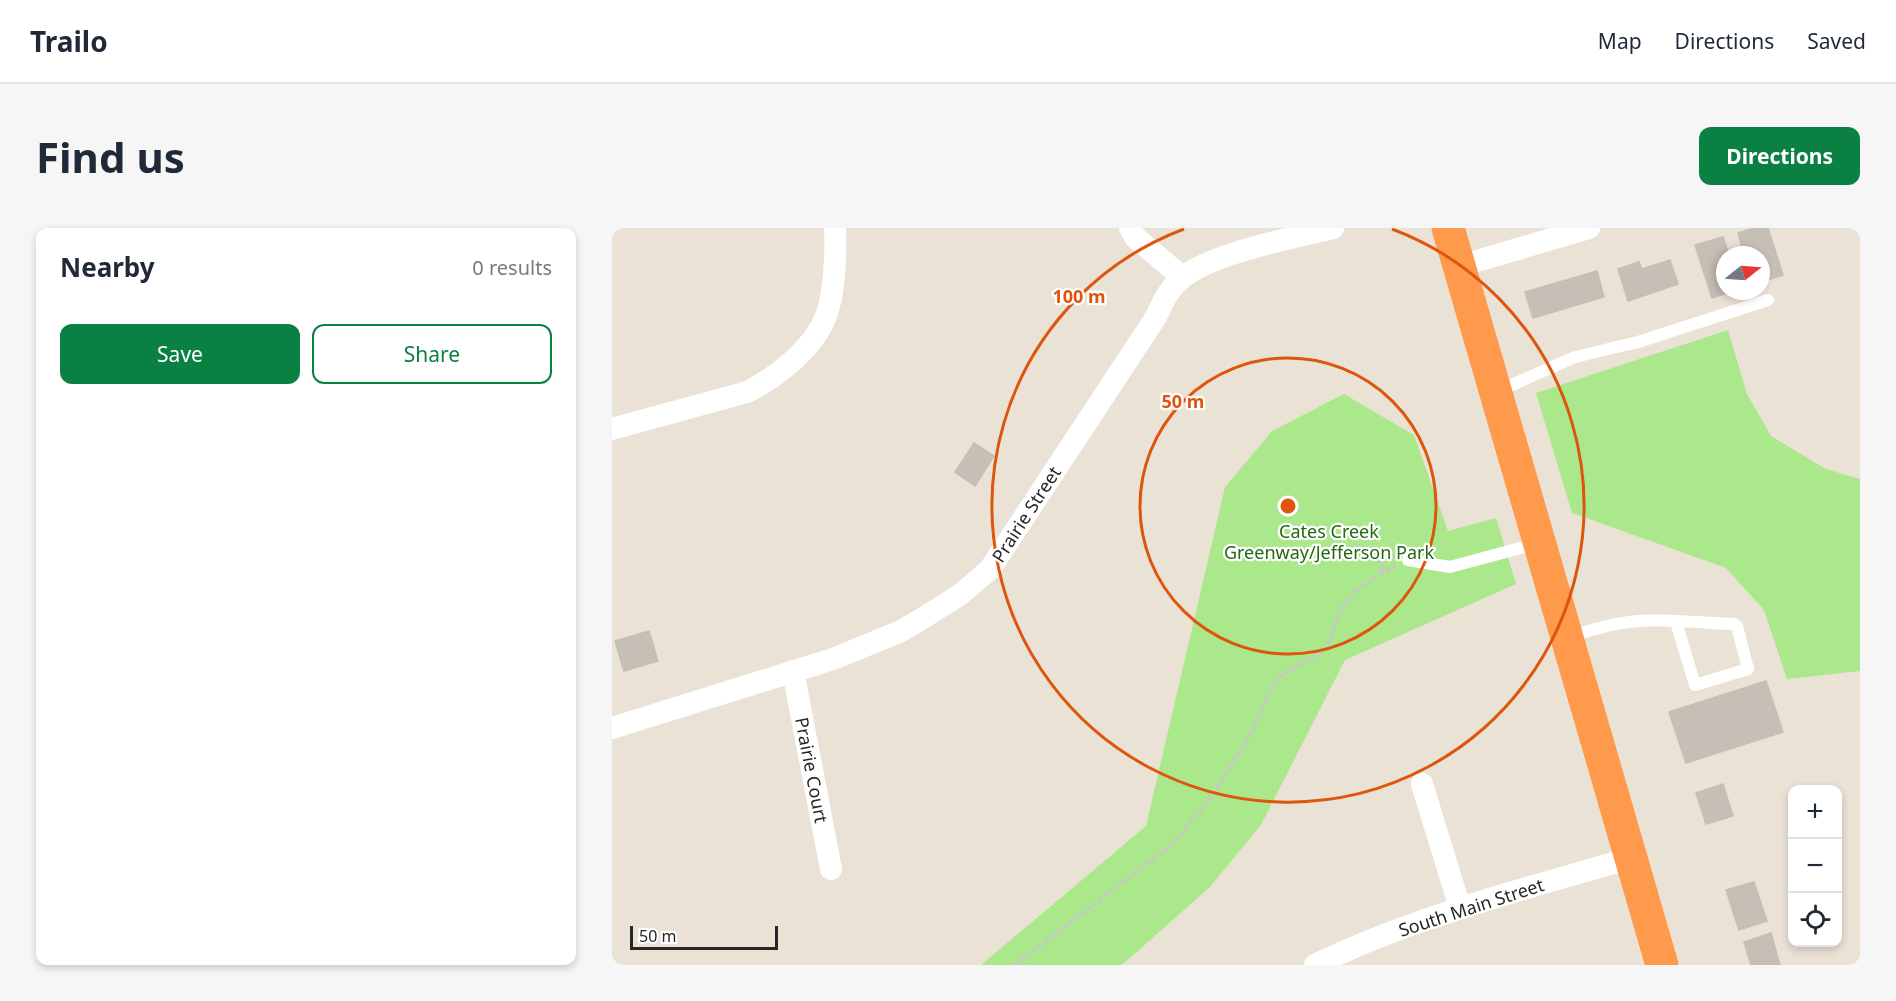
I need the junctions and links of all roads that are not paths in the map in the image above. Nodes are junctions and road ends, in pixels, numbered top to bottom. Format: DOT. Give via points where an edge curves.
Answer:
graph roads {
  1 [pos="835,228"];
  2 [pos="1130,228"];
  3 [pos="1333,228"];
  4 [pos="1448,228"];
  5 [pos="1589,228"];
  6 [pos="1460,266"];
  7 [pos="1182,278"];
  8 [pos="1768,300"];
  9 [pos="1497,392"];
  10 [pos="612,429"];
  11 [pos="1540,542"];
  12 [pos="1408,560"];
  13 [pos="1676,622"];
  14 [pos="1568,637"];
  15 [pos="793,671"];
  16 [pos="612,728"];
  17 [pos="1422,784"];
  18 [pos="1631,858"];
  19 [pos="831,869"];
  20 [pos="1460,908"];
  21 [pos="1316,965"];
  22 [pos="1662,965"];
  1 -- 10 [label="street" via="833,281 826,316 815,335 783,370 747,392"];
  2 -- 7 [label="street" via="1135,237"];
  3 -- 7 [label="street, Prairie Street" via="1225,257"];
  4 -- 6 [label="highway"];
  5 -- 6 [label="street"];
  6 -- 9 [label="highway"];
  7 -- 15 [label="street, Prairie Street" via="1167,294 990,569 942,608 899,632"];
  8 -- 9 [label="lane" via="1638,342 1575,357"];
  9 -- 11 [label="highway"];
  11 -- 12 [label="lane" via="1450,567"];
  11 -- 14 [label="highway"];
  13 -- 13 [label="lane" via="1736,624 1748,669 1695,685"];
  13 -- 14 [label="lane" via="1622,623"];
  14 -- 18 [label="highway"];
  15 -- 16 [label="street, Prairie Street"];
  15 -- 19 [label="street, Prairie Court"];
  17 -- 20 [label="street"];
  18 -- 20 [label="street, South Main Street"];
  18 -- 22 [label="highway"];
  20 -- 21 [label="street, South Main Street" via="1355,946"];
}
